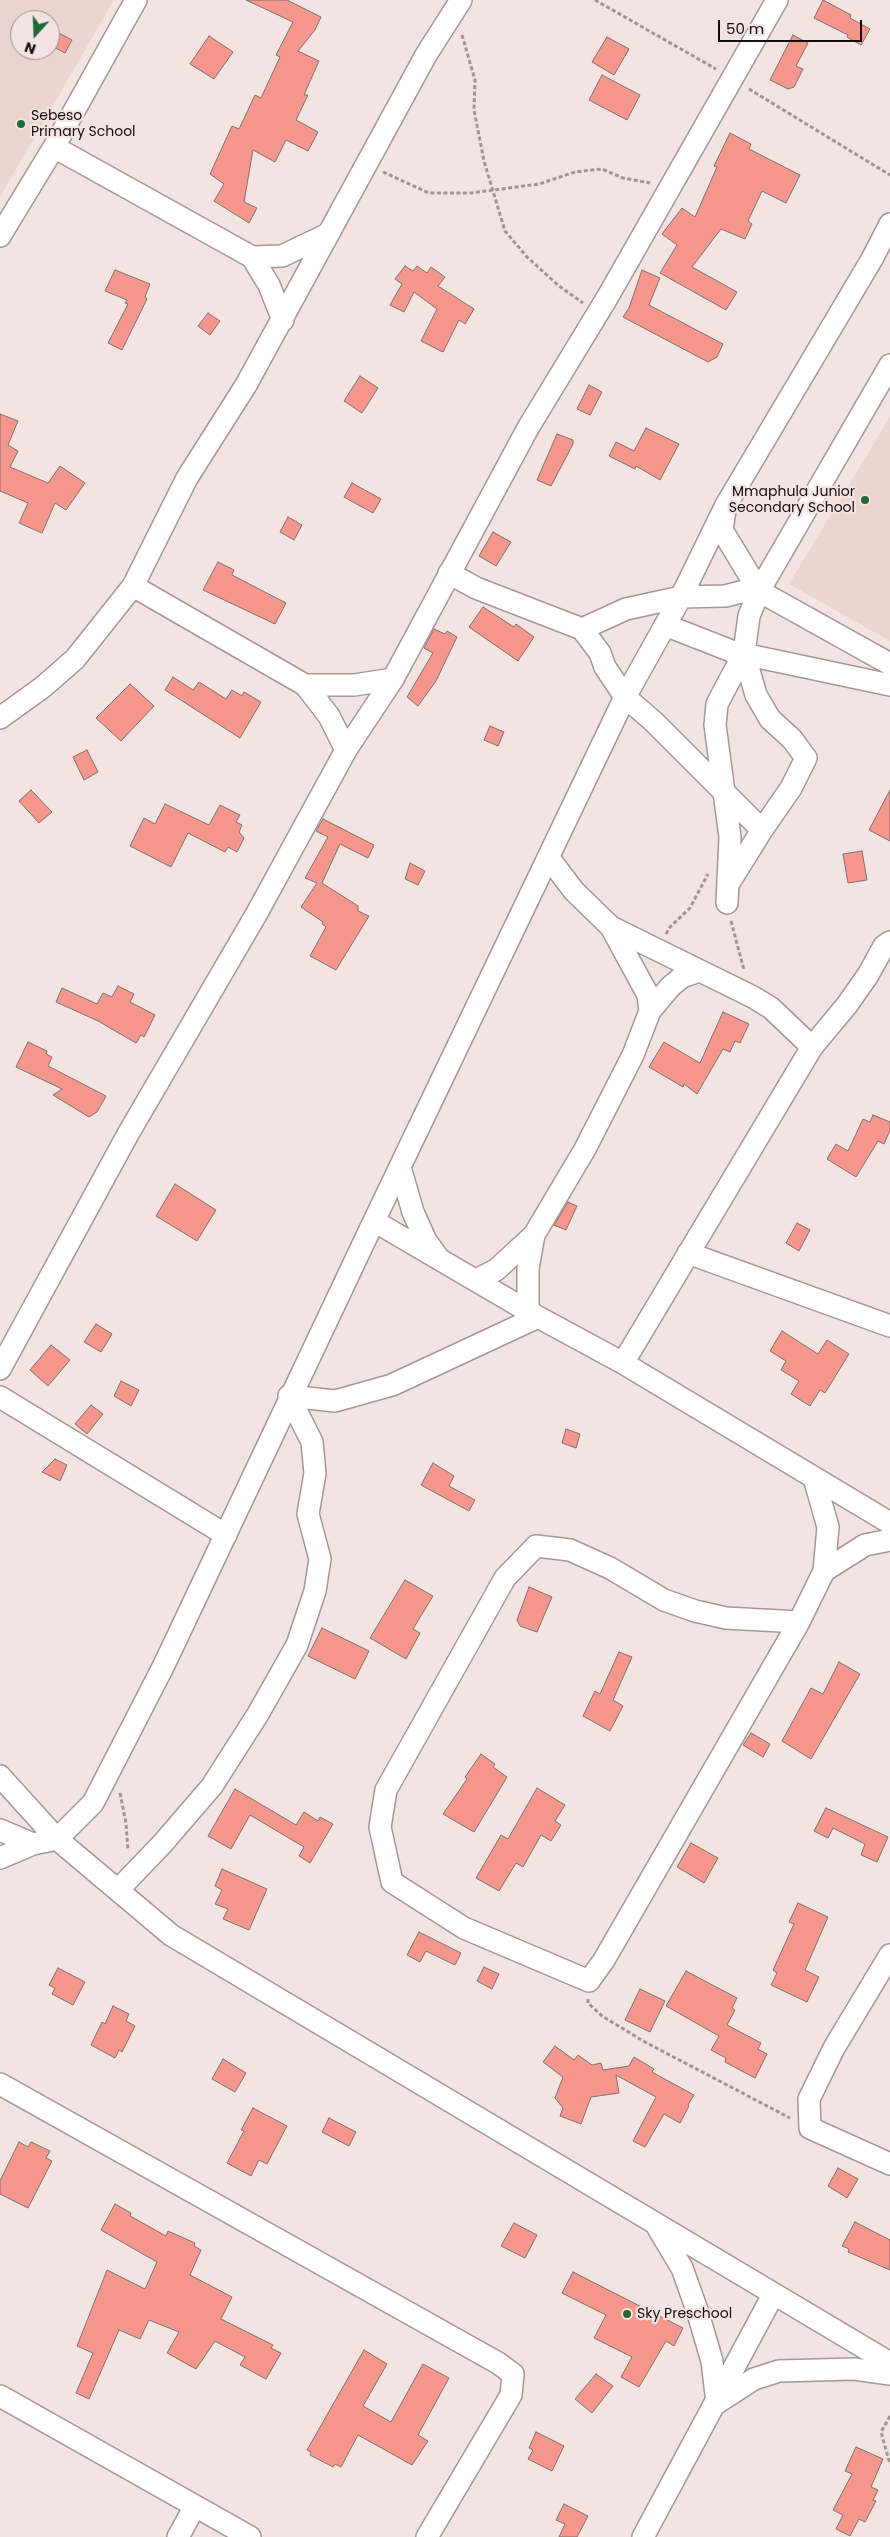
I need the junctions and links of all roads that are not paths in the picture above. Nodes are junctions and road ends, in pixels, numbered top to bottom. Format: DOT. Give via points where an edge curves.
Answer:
graph roads {
  1 [pos="136,0"];
  2 [pos="777,0"];
  3 [pos="456,8"];
  4 [pos="54,147"];
  5 [pos="890,224"];
  6 [pos="328,234"];
  7 [pos="0,236"];
  8 [pos="252,257"];
  9 [pos="283,320"];
  10 [pos="890,365"];
  11 [pos="726,505"];
  12 [pos="449,572"];
  13 [pos="134,586"];
  14 [pos="759,591"];
  15 [pos="681,597"];
  16 [pos="665,624"];
  17 [pos="582,629"];
  18 [pos="744,653"];
  19 [pos="890,664"];
  20 [pos="393,679"];
  21 [pos="305,685"];
  22 [pos="890,685"];
  23 [pos="625,697"];
  24 [pos="0,718"];
  25 [pos="346,750"];
  26 [pos="726,796"];
  27 [pos="762,830"];
  28 [pos="549,858"];
  29 [pos="611,927"];
  30 [pos="890,942"];
  31 [pos="699,971"];
  32 [pos="650,1011"];
  33 [pos="812,1047"];
  34 [pos="400,1167"];
  35 [pos="374,1221"];
  36 [pos="534,1235"];
  37 [pos="688,1253"];
  38 [pos="440,1260"];
  39 [pos="476,1280"];
  40 [pos="533,1314"];
  41 [pos="890,1326"];
  42 [pos="623,1362"];
  43 [pos="0,1369"];
  44 [pos="290,1396"];
  45 [pos="0,1397"];
  46 [pos="814,1478"];
  47 [pos="890,1523"];
  48 [pos="226,1534"];
  49 [pos="890,1540"];
  50 [pos="824,1571"];
  51 [pos="799,1622"];
  52 [pos="0,1776"];
  53 [pos="0,1830"];
  54 [pos="57,1839"];
  55 [pos="33,1844"];
  56 [pos="0,1858"];
  57 [pos="118,1890"];
  58 [pos="890,1955"];
  59 [pos="0,2084"];
  60 [pos="890,2164"];
  61 [pos="656,2225"];
  62 [pos="774,2295"];
  63 [pos="890,2363"];
  64 [pos="890,2374"];
  65 [pos="0,2396"];
  66 [pos="716,2403"];
  67 [pos="195,2506"];
  68 [pos="178,2537"];
  69 [pos="250,2537"];
  70 [pos="427,2537"];
  71 [pos="643,2537"];
  1 -- 4 [label="street"];
  2 -- 12 [label="street" via="598,313 528,428"];
  3 -- 6 [label="street" via="426,55"];
  4 -- 7 [label="street"];
  4 -- 8 [label="street"];
  5 -- 11 [label="street"];
  6 -- 8 [label="street" via="282,256"];
  6 -- 9 [label="street"];
  8 -- 9 [label="street" via="269,285"];
  9 -- 13 [label="street" via="187,478"];
  10 -- 14 [label="street"];
  11 -- 14 [label="street" via="722,530"];
  11 -- 15 [label="street"];
  12 -- 17 [label="street" via="476,588"];
  12 -- 20 [label="street"];
  13 -- 21 [label="street"];
  13 -- 24 [label="street" via="75,659 44,687"];
  14 -- 15 [label="street"];
  14 -- 18 [label="street" via="749,616"];
  14 -- 19 [label="street"];
  15 -- 16 [label="street"];
  15 -- 17 [label="street" via="626,609"];
  16 -- 18 [label="street" via="734,652"];
  16 -- 23 [label="street"];
  17 -- 23 [label="street"];
  18 -- 22 [label="street"];
  18 -- 26 [label="street" via="718,704 715,725"];
  18 -- 27 [label="street" via="756,695 770,718 806,758 791,788"];
  20 -- 21 [label="street" via="354,685"];
  20 -- 25 [label="street"];
  21 -- 25 [label="street" via="329,716"];
  23 -- 26 [label="street"];
  23 -- 28 [label="street"];
  25 -- 43 [label="street"];
  26 -- 27 [label="street"];
  26 -- 27 [label="street" via="730,837 728,893"];
  28 -- 29 [label="street" via="574,891"];
  28 -- 34 [label="street"];
  29 -- 31 [label="street"];
  29 -- 32 [label="street" via="648,995"];
  30 -- 33 [label="street" via="884,946 847,1005"];
  31 -- 32 [label="street" via="682,977"];
  31 -- 33 [label="street" via="771,1008"];
  32 -- 36 [label="street" via="633,1055"];
  33 -- 37 [label="street"];
  34 -- 35 [label="street"];
  34 -- 38 [label="street" via="412,1212 426,1241"];
  35 -- 38 [label="street"];
  35 -- 44 [label="street"];
  36 -- 39 [label="street" via="496,1270"];
  36 -- 40 [label="street" via="528,1268"];
  37 -- 41 [label="street"];
  37 -- 42 [label="street"];
  38 -- 39 [label="street"];
  39 -- 40 [label="street"];
  40 -- 42 [label="street"];
  40 -- 44 [label="street" via="392,1385 334,1401"];
  42 -- 46 [label="street"];
  44 -- 48 [label="street"];
  44 -- 57 [label="street" via="312,1442 315,1473 308,1514 320,1559 315,1591 298,1645 212,1786"];
  45 -- 48 [label="street"];
  46 -- 47 [label="street"];
  46 -- 50 [label="street" via="828,1527"];
  48 -- 54 [label="street" via="112,1768 93,1802"];
  49 -- 50 [label="street" via="865,1544"];
  50 -- 51 [label="street"];
  51 -- 51 [label="street" via="726,1618 695,1610 664,1600 610,1568 570,1550 536,1546 505,1578 386,1790 380,1827 392,1882 464,1928 590,1981"];
  52 -- 54 [label="street"];
  53 -- 55 [label="street"];
  54 -- 55 [label="street"];
  54 -- 57 [label="street"];
  55 -- 56 [label="street"];
  57 -- 61 [label="street" via="171,1935"];
  58 -- 60 [label="street" via="834,2048 809,2099 810,2128"];
  59 -- 70 [label="street" via="513,2374 511,2395"];
  61 -- 62 [label="street"];
  61 -- 66 [label="street" via="682,2268 697,2310 712,2361"];
  62 -- 63 [label="street"];
  62 -- 66 [label="street"];
  64 -- 66 [label="street" via="854,2369 779,2371 754,2379"];
  65 -- 67 [label="street"];
  66 -- 71 [label="street"];
  67 -- 68 [label="street"];
  67 -- 69 [label="street"];
}
